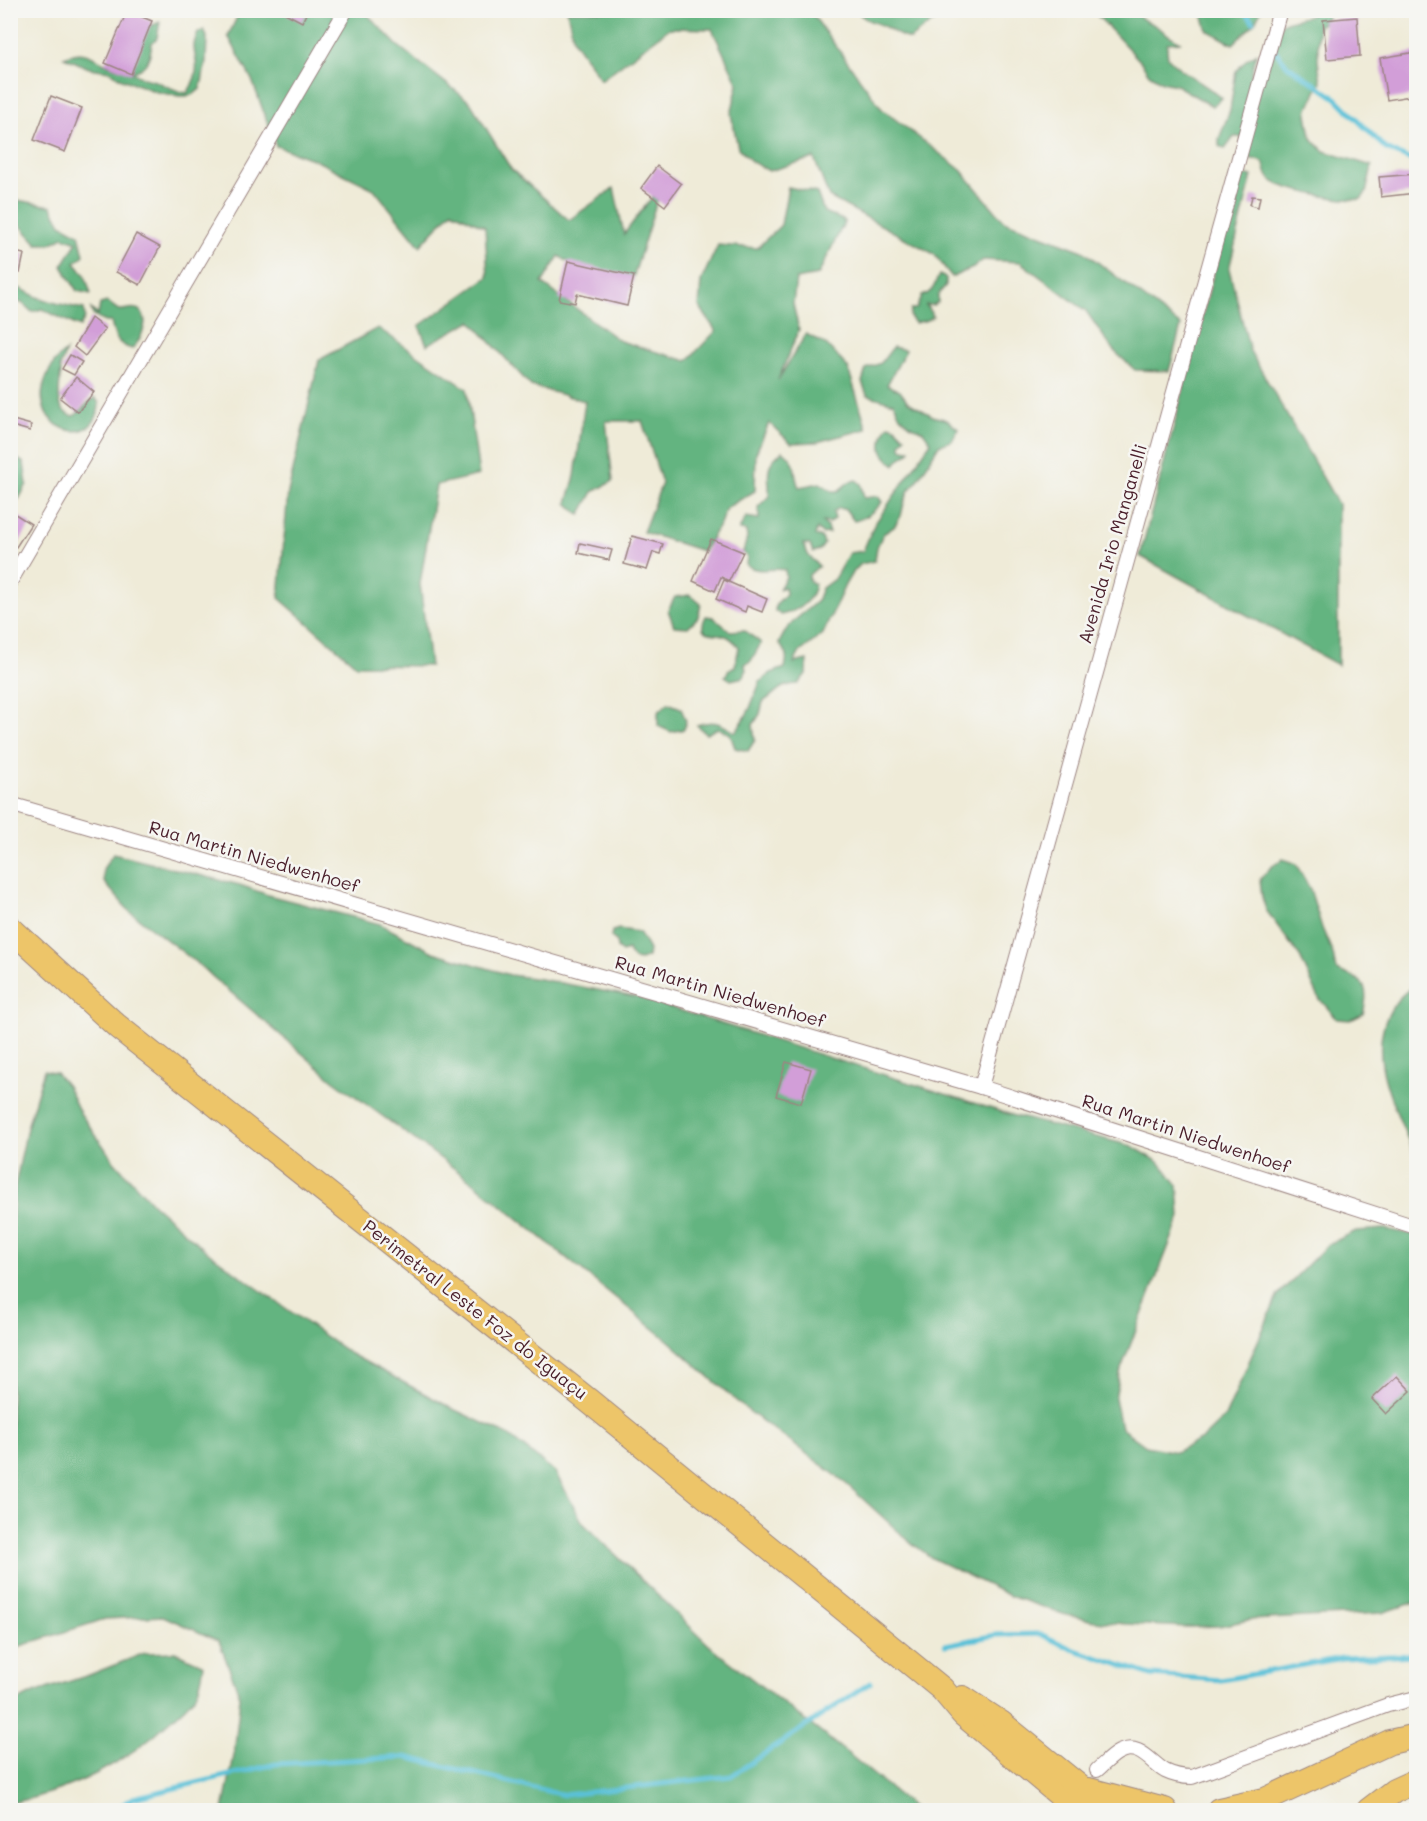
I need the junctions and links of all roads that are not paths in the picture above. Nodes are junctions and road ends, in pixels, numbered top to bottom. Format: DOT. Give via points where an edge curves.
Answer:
graph roads {
  1 [pos="346,10"];
  2 [pos="1280,10"];
  3 [pos="10,582"];
  4 [pos="10,804"];
  5 [pos="10,928"];
  6 [pos="981,1087"];
  7 [pos="1416,1227"];
  8 [pos="1416,1698"];
  9 [pos="1416,1736"];
  10 [pos="1097,1770"];
  11 [pos="1416,1780"];
  12 [pos="1073,1802"];
  13 [pos="1108,1810"];
  14 [pos="1165,1810"];
  15 [pos="1219,1810"];
  16 [pos="1369,1810"];
  1 -- 3 [label="street"];
  2 -- 6 [label="street, Avenida Irio Manganelli"];
  4 -- 6 [label="street, Rua Martin Niedwenhoef"];
  5 -- 12 [label="highway, Perimetral Leste Foz do Iguaçu" via="117,1026 589,1401 942,1689 963,1714"];
  6 -- 7 [label="street, Rua Martin Niedwenhoef"];
  8 -- 10 [label="street" via="1192,1777 1163,1770 1144,1753 1131,1750 1118,1752"];
  9 -- 15 [label="highway" via="1390,1742 1265,1800"];
  11 -- 16 [label="highway"];
  12 -- 13 [label="highway, Perimetral Leste Foz do Iguaçu"];
  12 -- 14 [label="highway"];
}
